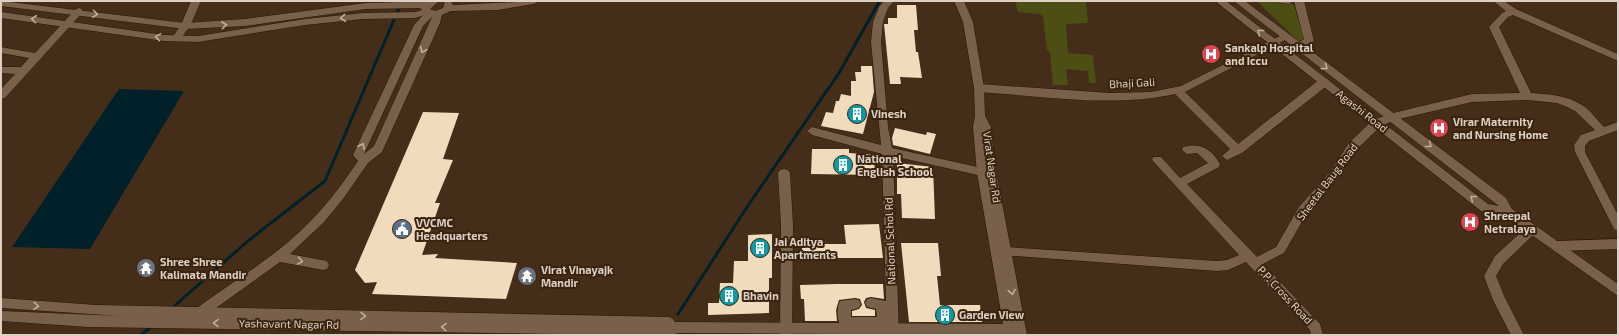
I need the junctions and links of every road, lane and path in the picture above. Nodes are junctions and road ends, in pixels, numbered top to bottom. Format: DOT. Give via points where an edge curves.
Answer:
graph roads {
  1 [pos="196,1"];
  2 [pos="534,1"];
  3 [pos="889,1"];
  4 [pos="958,1"];
  5 [pos="1220,1"];
  6 [pos="1238,1"];
  7 [pos="1283,1"];
  8 [pos="1289,1"];
  9 [pos="1299,1"];
  10 [pos="1498,1"];
  11 [pos="1,3"];
  12 [pos="449,3"];
  13 [pos="367,5"];
  14 [pos="431,7"];
  15 [pos="79,11"];
  16 [pos="1513,11"];
  17 [pos="1,15"];
  18 [pos="363,16"];
  19 [pos="67,23"];
  20 [pos="185,26"];
  21 [pos="1284,37"];
  22 [pos="176,39"];
  23 [pos="1273,43"];
  24 [pos="1302,44"];
  25 [pos="1,50"];
  26 [pos="35,56"];
  27 [pos="1618,58"];
  28 [pos="1,70"];
  29 [pos="22,71"];
  30 [pos="1324,82"];
  31 [pos="979,88"];
  32 [pos="1178,91"];
  33 [pos="1,94"];
  34 [pos="1527,96"];
  35 [pos="1393,117"];
  36 [pos="1377,123"];
  37 [pos="1618,126"];
  38 [pos="812,131"];
  39 [pos="1602,131"];
  40 [pos="1187,150"];
  41 [pos="1238,150"];
  42 [pos="887,151"];
  43 [pos="1227,156"];
  44 [pos="1169,159"];
  45 [pos="364,160"];
  46 [pos="1157,160"];
  47 [pos="784,173"];
  48 [pos="987,174"];
  49 [pos="1183,181"];
  50 [pos="1508,212"];
  51 [pos="1618,226"];
  52 [pos="1532,229"];
  53 [pos="1618,244"];
  54 [pos="1557,246"];
  55 [pos="1005,252"];
  56 [pos="1249,256"];
  57 [pos="278,257"];
  58 [pos="1262,259"];
  59 [pos="322,265"];
  60 [pos="1618,291"];
  61 [pos="1,303"];
  62 [pos="871,303"];
  63 [pos="855,304"];
  64 [pos="201,312"];
  65 [pos="1,316"];
  66 [pos="118,316"];
  67 [pos="679,326"];
  68 [pos="888,329"];
  69 [pos="786,331"];
  70 [pos="1015,332"];
  71 [pos="1317,335"];
  72 [pos="1518,335"];
  1 -- 20 [label="street"];
  2 -- 12 [label="street" via="498,7"];
  3 -- 42 [label="street, National Schol Rd" via="878,22 876,42"];
  4 -- 31 [label="street, Virat Nagar Rd" via="968,22"];
  23 -- 5 [label="street, Agashi Road, one-way"];
  6 -- 21 [label="street, Agashi Road"];
  7 -- 8 [label="street"];
  9 -- 24 [label="street" via="1309,41"];
  10 -- 16 [label="street"];
  11 -- 15 [label="street"];
  12 -- 14 [label="street"];
  13 -- 14 [label="street" via="385,3"];
  13 -- 18 [label="street"];
  20 -- 13 [label="street, one-way" via="234,24 307,11"];
  14 -- 18 [label="street" via="415,15"];
  14 -- 45 [label="street, one-way" via="435,23 378,149"];
  45 -- 14 [label="street, one-way" via="358,155 419,25"];
  15 -- 19 [label="street"];
  15 -- 20 [label="street, one-way"];
  16 -- 27 [label="street"];
  16 -- 34 [label="street" via="1505,15 1494,27"];
  19 -- 17 [label="street, one-way"];
  18 -- 22 [label="street, one-way" via="305,22 220,37"];
  22 -- 19 [label="street, one-way"];
  19 -- 26 [label="street"];
  20 -- 22 [label="street"];
  21 -- 23 [label="street, Bhaji Gali"];
  21 -- 35 [label="street, Agashi Road, one-way"];
  23 -- 30 [label="street, Agashi Road"];
  23 -- 32 [label="street, Bhaji Gali"];
  25 -- 26 [label="street"];
  26 -- 29 [label="street"];
  28 -- 29 [label="street"];
  29 -- 33 [label="street"];
  30 -- 36 [label="street, Agashi Road"];
  30 -- 41 [label="street"];
  31 -- 32 [label="street, Bhaji Gali" via="1110,97 1151,96"];
  31 -- 48 [label="street, Virat Nagar Rd" via="978,127"];
  32 -- 41 [label="street"];
  34 -- 35 [label="street" via="1472,98"];
  34 -- 39 [label="street" via="1558,99 1571,104 1579,108"];
  35 -- 36 [label="street"];
  35 -- 50 [label="street, Agashi Road, one-way" via="1502,201"];
  50 -- 36 [label="street, Agashi Road, one-way" via="1485,208"];
  36 -- 58 [label="street, Sheetal Baug Road" via="1353,146 1334,175 1303,210 1280,250"];
  37 -- 39 [label="street"];
  38 -- 42 [label="street"];
  39 -- 51 [label="street" via="1585,138 1579,145 1580,152"];
  40 -- 49 [label="street" via="1199,148 1216,164"];
  41 -- 43 [label="street"];
  42 -- 48 [label="street"];
  42 -- 68 [label="street, National Schol Rd"];
  44 -- 49 [label="street" via="1167,162"];
  45 -- 57 [label="street" via="347,188 322,217"];
  46 -- 49 [label="street"];
  47 -- 69 [label="street" via="787,225"];
  48 -- 55 [label="street, Virat Nagar Rd"];
  48 -- 70 [label="street"];
  49 -- 56 [label="street, P.P. Cross Road"];
  50 -- 52 [label="street, Agashi Road"];
  52 -- 54 [label="street, Agashi Road"];
  52 -- 72 [label="street" via="1499,260 1490,276 1499,300"];
  53 -- 54 [label="street"];
  54 -- 60 [label="street, Agashi Road"];
  55 -- 56 [label="street" via="1217,266 1228,265"];
  55 -- 70 [label="street, Virat Nagar Rd, one-way"];
  56 -- 71 [label="street, P.P. Cross Road" via="1316,328"];
  57 -- 59 [label="street, one-way"];
  57 -- 64 [label="street"];
  61 -- 66 [label="street, one-way" via="96,310"];
  62 -- 68 [label="street" via="882,305"];
  63 -- 68 [label="street" via="844,305 845,323"];
  64 -- 66 [label="street" via="152,311"];
  64 -- 67 [label="street, one-way" via="653,322"];
  65 -- 66 [label="street, Yashavant Nagar Rd" via="88,321"];
  67 -- 66 [label="street, Yashavant Nagar Rd, one-way" via="668,330 583,330 175,322 143,321"];
  67 -- 69 [label="street, Yashavant Nagar Rd"];
  68 -- 69 [label="street, Yashavant Nagar Rd"];
  68 -- 70 [label="street, Yashavant Nagar Rd"];
}
